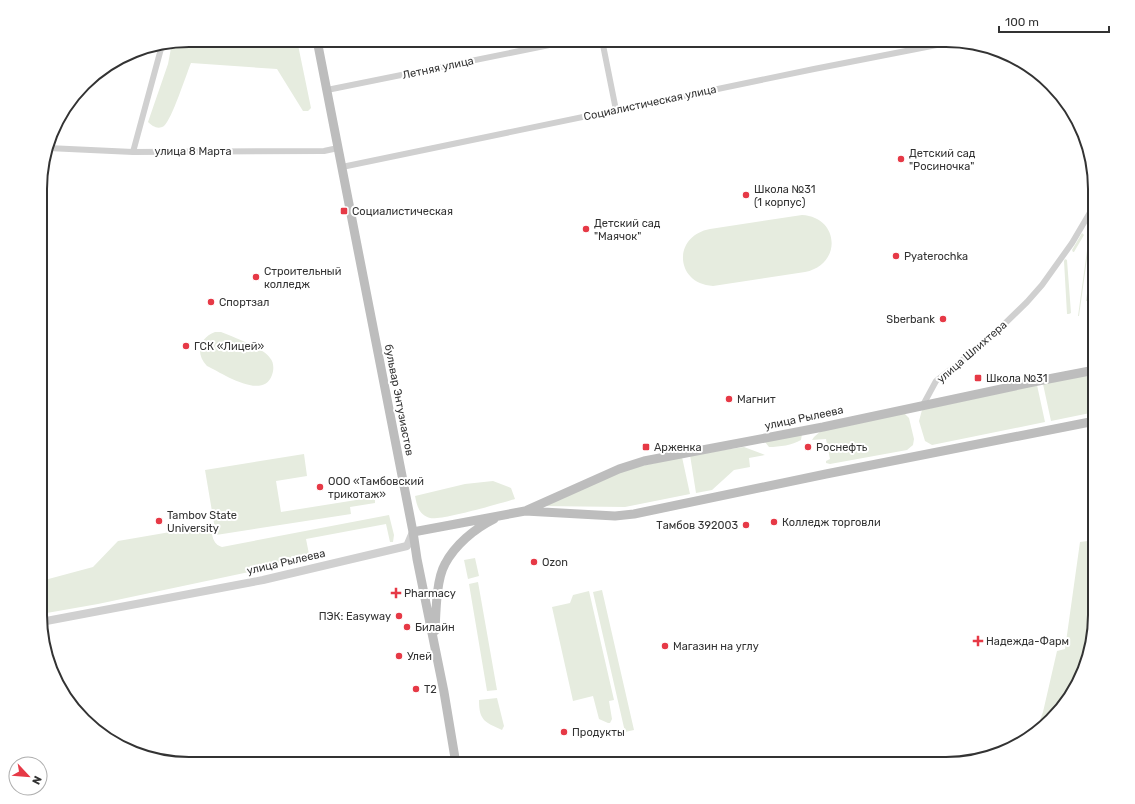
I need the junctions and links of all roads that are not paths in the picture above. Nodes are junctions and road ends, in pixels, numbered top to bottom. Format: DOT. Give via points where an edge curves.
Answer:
graph roads {
  1 [pos="318,47"];
  2 [pos="539,47"];
  3 [pos="603,47"];
  4 [pos="908,47"];
  5 [pos="925,47"];
  6 [pos="161,50"];
  7 [pos="909,50"];
  8 [pos="326,90"];
  9 [pos="616,110"];
  10 [pos="53,148"];
  11 [pos="338,148"];
  12 [pos="133,152"];
  13 [pos="342,168"];
  14 [pos="1088,216"];
  15 [pos="1088,371"];
  16 [pos="923,405"];
  17 [pos="1088,422"];
  18 [pos="525,511"];
  19 [pos="502,515"];
  20 [pos="413,532"];
  21 [pos="47,621"];
  22 [pos="434,641"];
  23 [pos="455,757"];
  1 -- 8 [label="main road, бульвар Энтузиастов"];
  2 -- 8 [label="street, Летняя улица"];
  3 -- 9 [label="street"];
  4 -- 7 [label="street"];
  5 -- 7 [label="street, Социалистическая улица"];
  6 -- 12 [label="street"];
  7 -- 9 [label="street, Социалистическая улица"];
  8 -- 11 [label="main road, бульвар Энтузиастов"];
  9 -- 13 [label="street, Социалистическая улица"];
  10 -- 12 [label="street, улица 8 Марта"];
  11 -- 12 [label="street, улица 8 Марта" via="324,151"];
  11 -- 13 [label="main road, бульвар Энтузиастов"];
  13 -- 20 [label="main road, бульвар Энтузиастов"];
  14 -- 16 [label="street, улица Шлихтера" via="1042,285 991,337 936,381"];
  15 -- 16 [label="main road, улица Рылеева"];
  16 -- 18 [label="main road, улица Рылеева" via="644,461 619,468"];
  17 -- 18 [label="main road, улица Рылеева" via="634,514 615,516"];
  18 -- 19 [label="main road, улица Рылеева"];
  19 -- 20 [label="main road, улица Рылеева"];
  19 -- 22 [label="main road" via="467,537 444,565 438,595"];
  20 -- 21 [label="street, улица Рылеева" via="407,546 263,580"];
  20 -- 22 [label="main road, бульвар Энтузиастов"];
  22 -- 23 [label="main road, бульвар Энтузиастов"];
}
